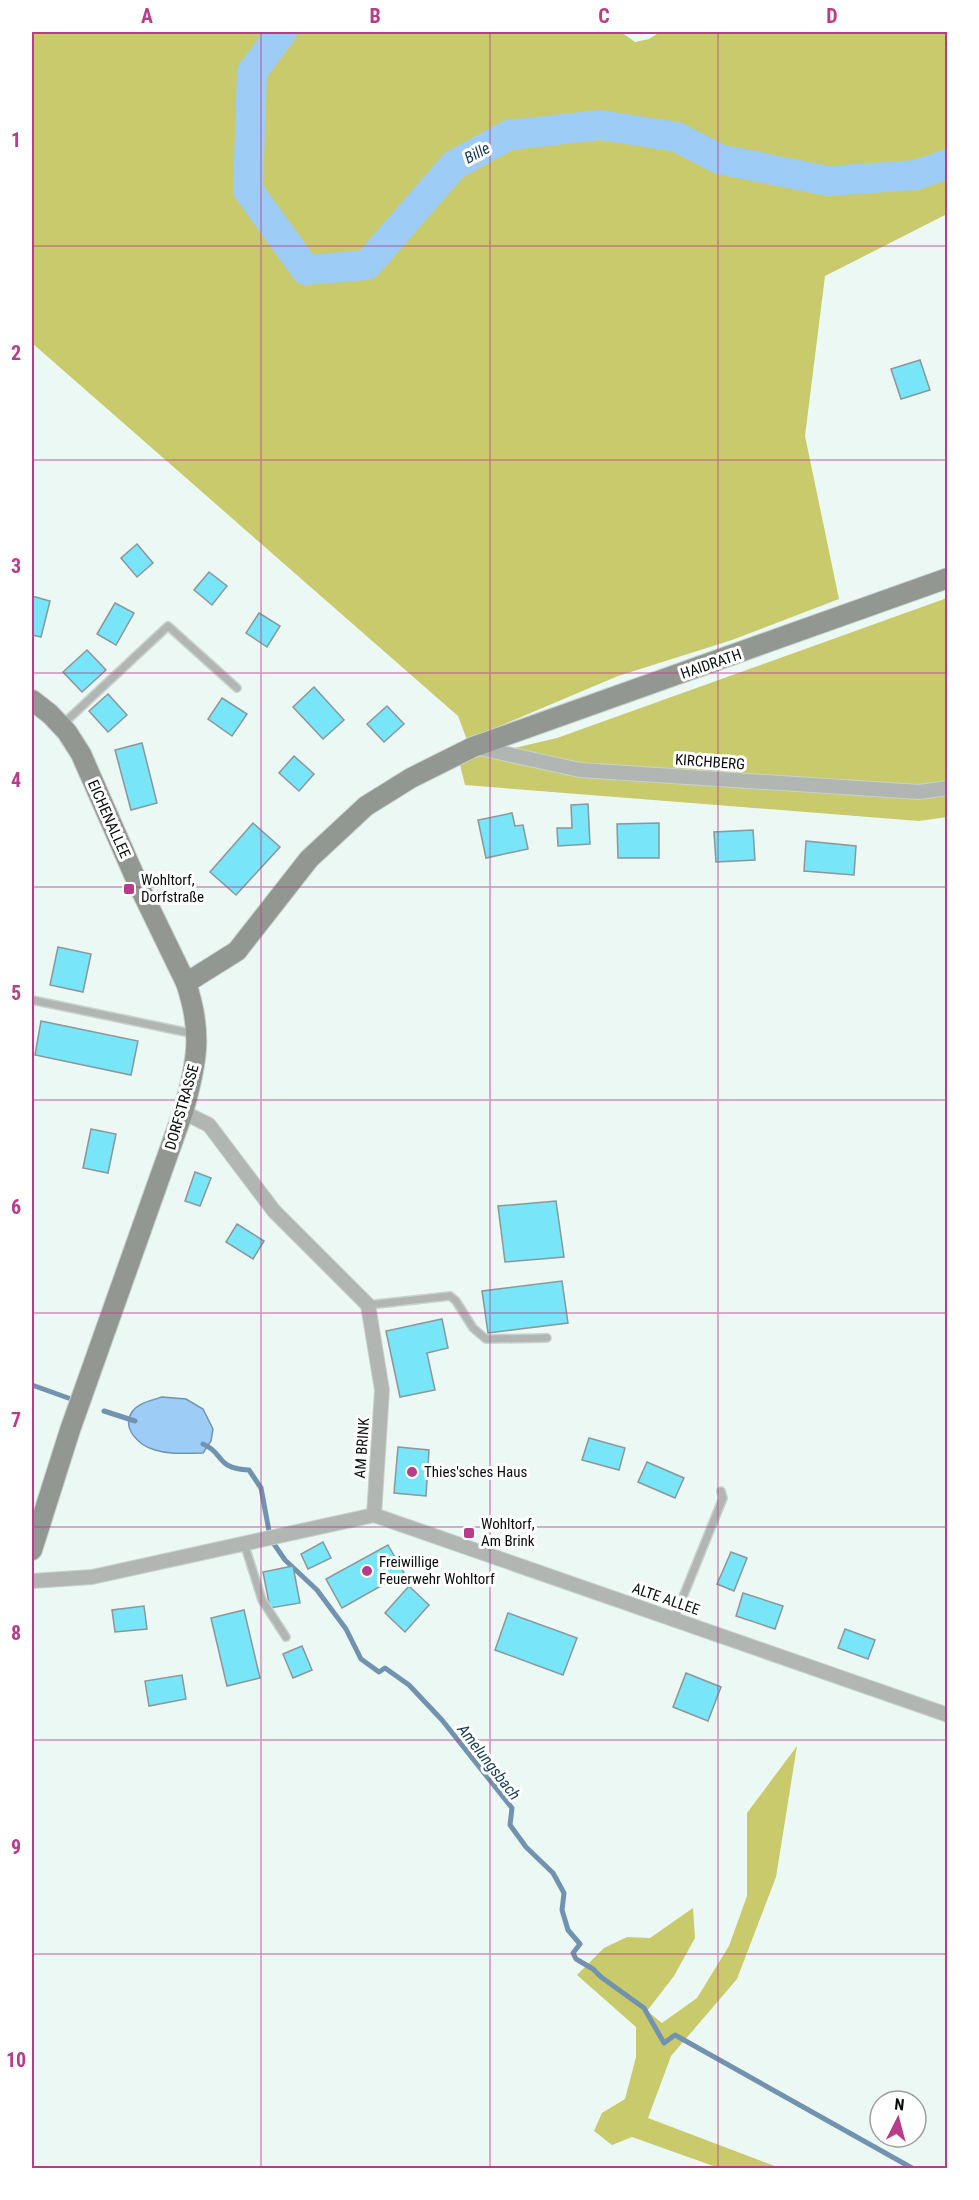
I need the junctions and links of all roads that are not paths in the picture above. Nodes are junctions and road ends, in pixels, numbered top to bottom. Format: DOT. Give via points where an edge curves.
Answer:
graph roads {
  1 [pos="948,578"];
  2 [pos="237,688"];
  3 [pos="32,700"];
  4 [pos="61,726"];
  5 [pos="473,747"];
  6 [pos="948,788"];
  7 [pos="186,983"];
  8 [pos="32,1000"];
  9 [pos="198,1035"];
  10 [pos="183,1112"];
  11 [pos="368,1305"];
  12 [pos="547,1338"];
  13 [pos="720,1491"];
  14 [pos="374,1515"];
  15 [pos="244,1544"];
  16 [pos="32,1550"];
  17 [pos="32,1581"];
  18 [pos="674,1619"];
  19 [pos="286,1637"];
  20 [pos="948,1715"];
  1 -- 5 [label="street, HAIDRATH"];
  2 -- 4 [label="lane" via="168,626"];
  3 -- 4 [label="street, EICHENALLEE"];
  4 -- 7 [label="street, EICHENALLEE" via="81,754"];
  5 -- 6 [label="street, KIRCHBERG" via="580,770 919,792"];
  5 -- 7 [label="street" via="411,777 366,806 309,859 237,951"];
  7 -- 9 [label="street, DORFSTRASSE"];
  8 -- 9 [label="lane"];
  9 -- 10 [label="street, DORFSTRASSE" via="194,1072"];
  10 -- 11 [label="street" via="209,1125 274,1211"];
  10 -- 16 [label="street, DORFSTRASSE" via="70,1430"];
  11 -- 12 [label="lane" via="450,1296 486,1339"];
  11 -- 14 [label="street, AM BRINK" via="382,1390"];
  13 -- 18 [label="lane" via="723,1498"];
  14 -- 15 [label="street"];
  14 -- 18 [label="street, ALTE ALLEE"];
  15 -- 17 [label="street" via="93,1577"];
  15 -- 19 [label="lane" via="262,1600"];
  18 -- 20 [label="street, ALTE ALLEE"];
}
